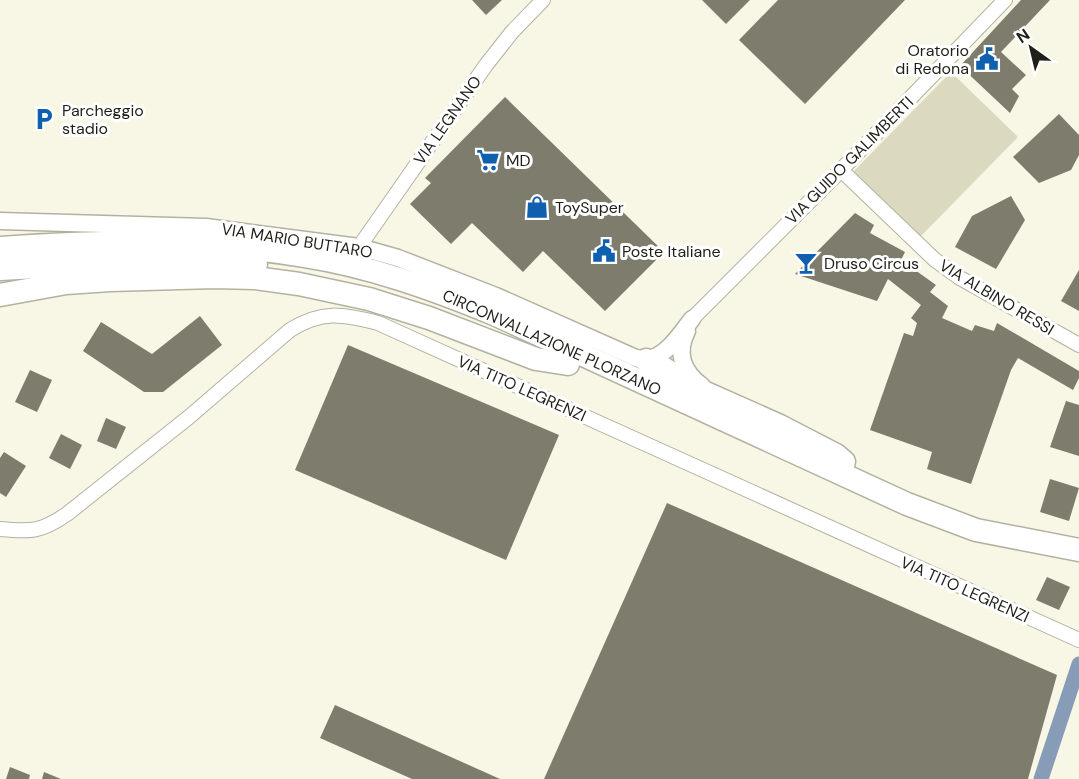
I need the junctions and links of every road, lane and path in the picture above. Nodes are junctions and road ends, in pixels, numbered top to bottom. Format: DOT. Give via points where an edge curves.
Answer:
graph roads {
  1 [pos="543,0"];
  2 [pos="1005,0"];
  3 [pos="841,170"];
  4 [pos="0,221"];
  5 [pos="359,247"];
  6 [pos="0,248"];
  7 [pos="0,269"];
  8 [pos="0,295"];
  9 [pos="692,319"];
  10 [pos="1079,345"];
  11 [pos="646,360"];
  12 [pos="568,364"];
  13 [pos="724,400"];
  14 [pos="874,489"];
  15 [pos="0,529"];
  16 [pos="1079,550"];
  17 [pos="1079,561"];
  18 [pos="1079,640"];
  1 -- 5 [label="street, VIA LEGNANO" via="486,65"];
  2 -- 3 [label="street, VIA GUIDO GALIMBERTI"];
  3 -- 9 [label="street, VIA GUIDO GALIMBERTI"];
  3 -- 10 [label="street, VIA ALBINO RESSI" via="935,260"];
  4 -- 5 [label="street, VIA MARIO BUTTARO" via="206,226"];
  5 -- 11 [label="street, VIA MARIO BUTTARO" via="398,258"];
  6 -- 14 [label="highway, CIRCONVALLAZIONE PLORZANO" via="208,244 304,256 431,288"];
  7 -- 12 [label="highway, CIRCONVALLAZIONE PLORZANO" via="210,261 292,269 431,304 496,329"];
  8 -- 12 [label="highway" via="110,280 255,278 369,299 536,359"];
  9 -- 11 [label="street" via="659,355"];
  9 -- 13 [label="street" via="682,341 684,366 700,385"];
  11 -- 13 [label="highway" via="690,386"];
  12 -- 17 [label="highway, CIRCONVALLAZIONE PLORZANO" via="924,525 972,542"];
  13 -- 14 [label="highway" via="836,455"];
  14 -- 16 [label="highway, CIRCONVALLAZIONE PLORZANO" via="976,530"];
  15 -- 18 [label="street, VIA TITO LEGRENZI" via="23,531 50,526 189,417 290,330 322,315 346,315 378,322"];
}
